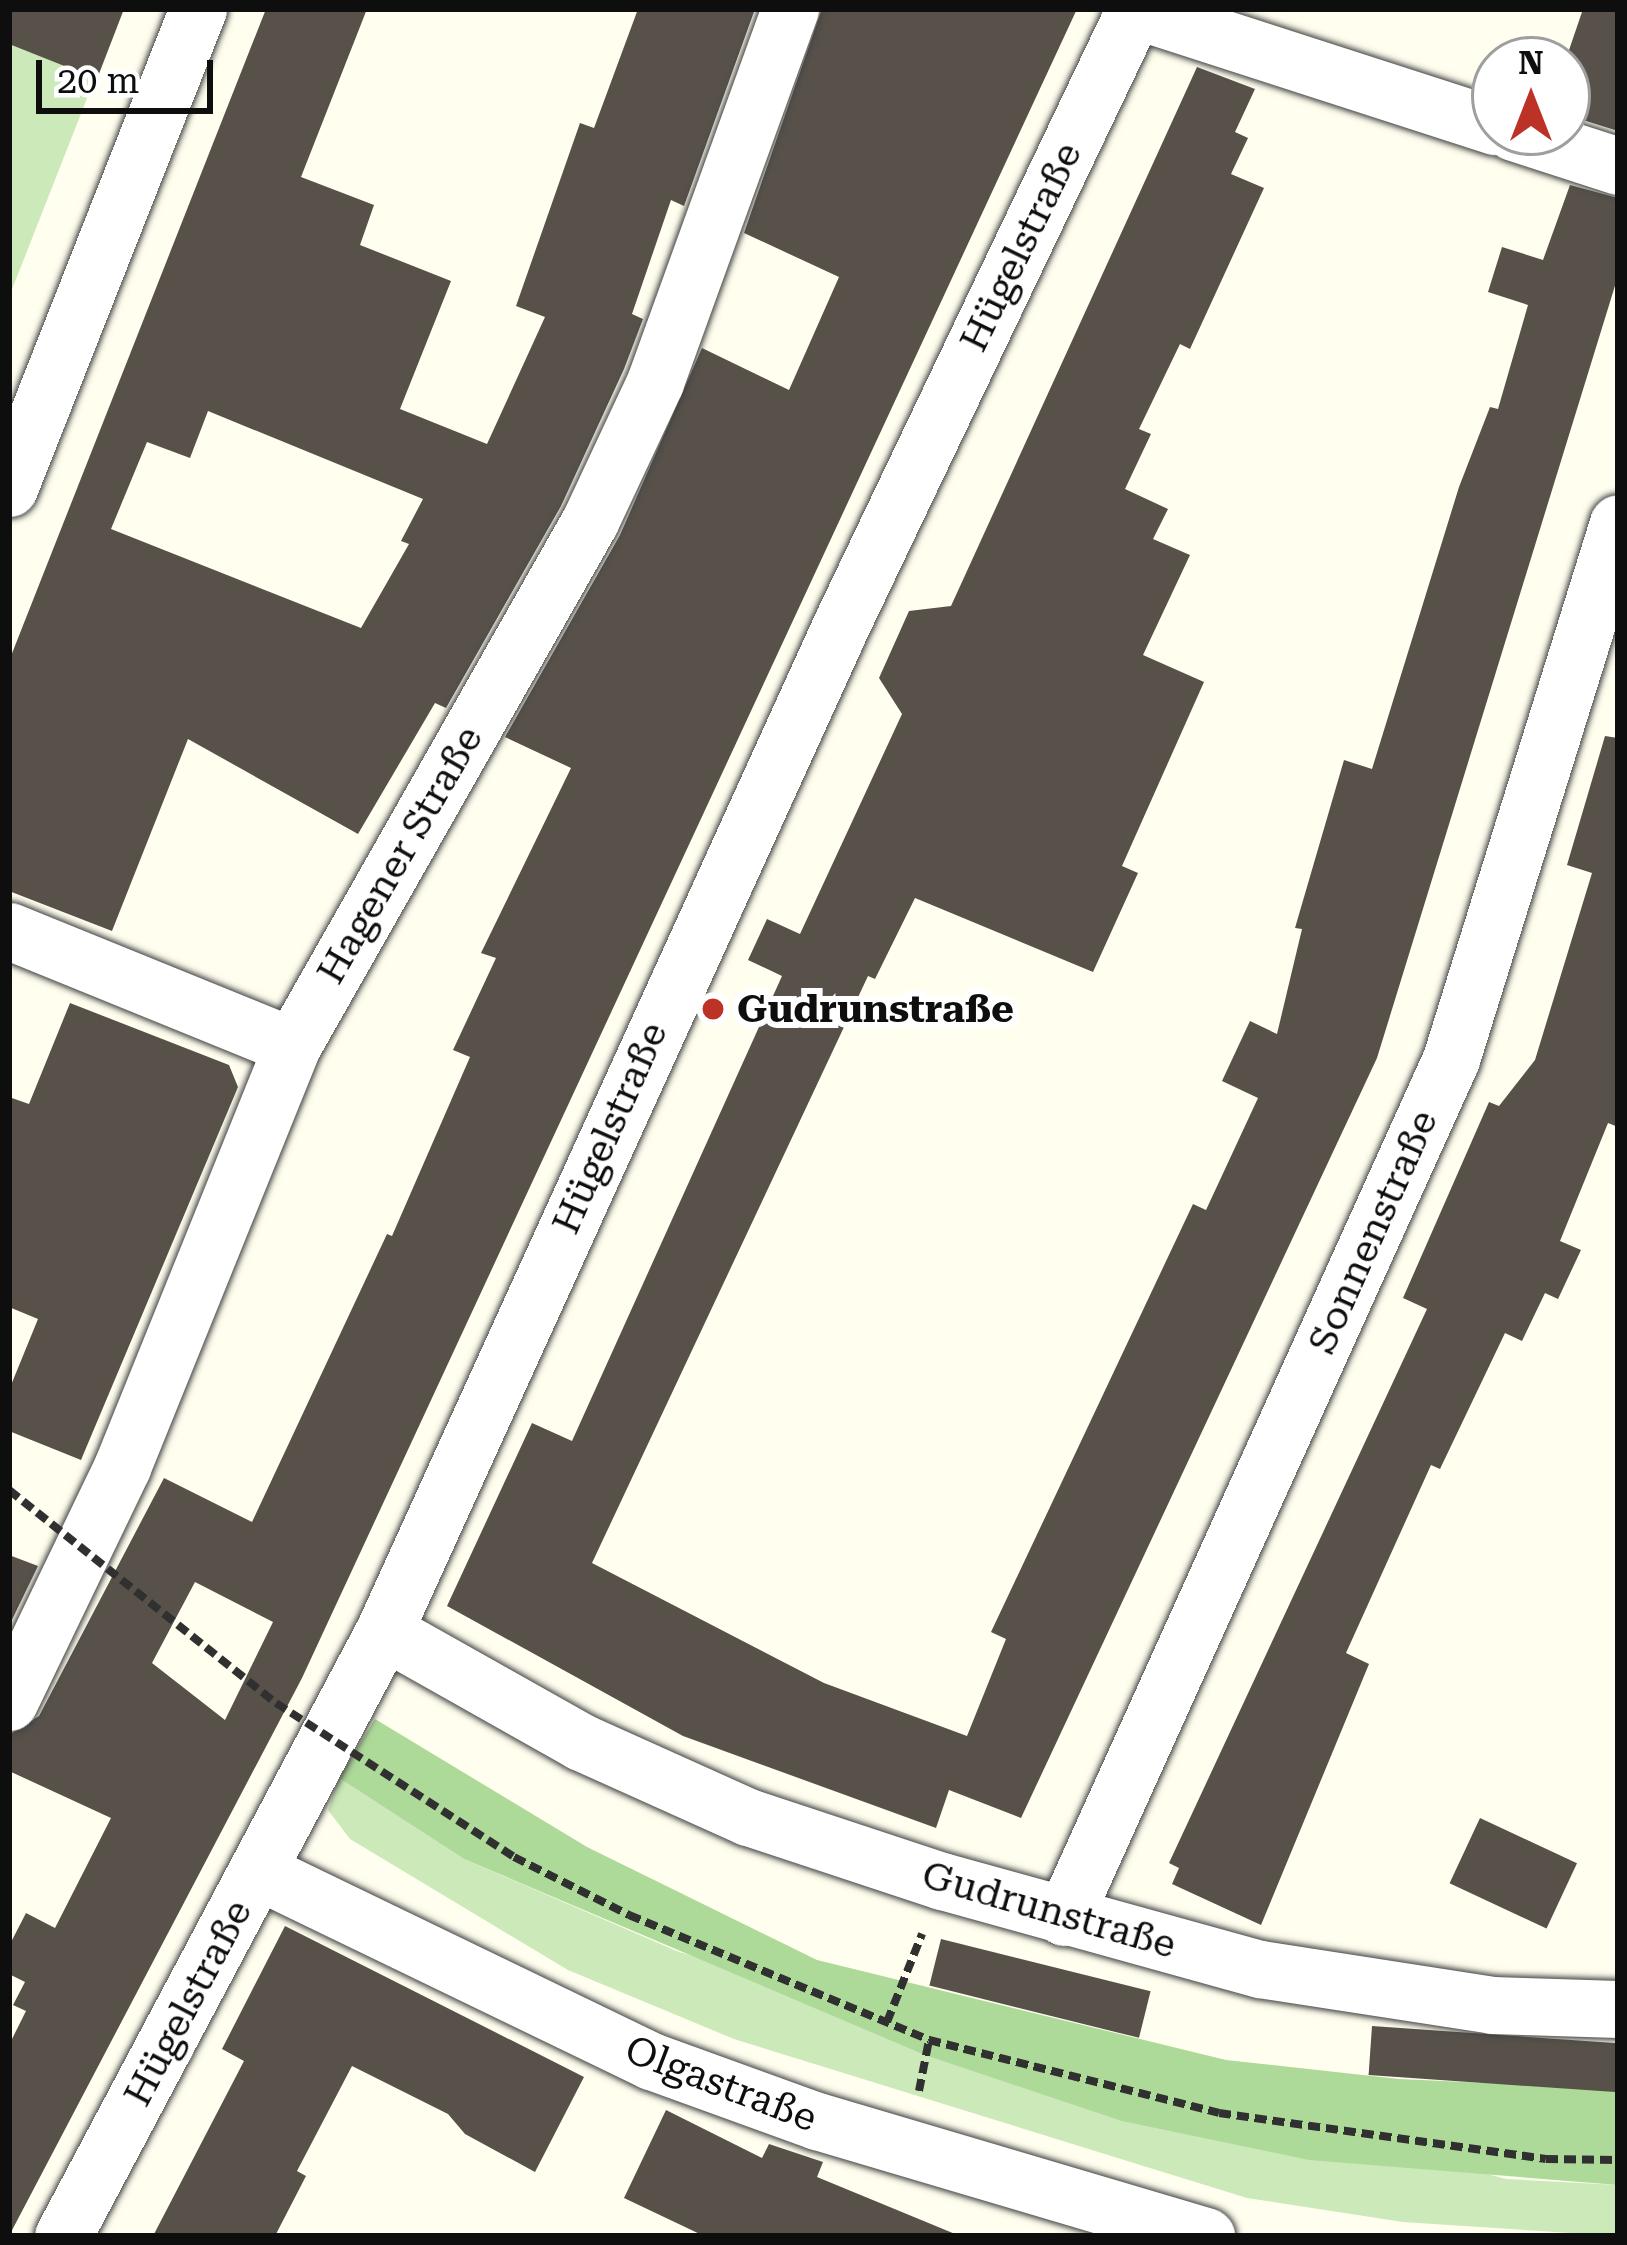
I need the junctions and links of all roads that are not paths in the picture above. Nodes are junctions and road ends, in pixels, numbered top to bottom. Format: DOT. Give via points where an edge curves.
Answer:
graph roads {
  1 [pos="198,9"];
  2 [pos="790,9"];
  3 [pos="1135,10"];
  4 [pos="1471,118"];
  5 [pos="1587,156"];
  6 [pos="1618,166"];
  7 [pos="9,488"];
  8 [pos="1618,523"];
  9 [pos="9,932"];
  10 [pos="292,1046"];
  11 [pos="384,1631"];
  12 [pos="9,1702"];
  13 [pos="258,1871"];
  14 [pos="1064,1917"];
  15 [pos="1618,2009"];
  16 [pos="63,2236"];
  17 [pos="1206,2236"];
  1 -- 7 [label="street"];
  2 -- 10 [label="street, Hagener Straße" via="655,382 590,521"];
  3 -- 4 [label="street"];
  3 -- 11 [label="street, Hügelstraße" via="821,668"];
  5 -- 6 [label="street"];
  8 -- 14 [label="street, Sonnenstraße" via="1451,1059"];
  9 -- 10 [label="street"];
  10 -- 12 [label="street, Hagener Straße" via="122,1467"];
  11 -- 13 [label="street, Hügelstraße"];
  11 -- 14 [label="street, Gudrunstraße" via="644,1771 748,1817"];
  13 -- 16 [label="street, Hügelstraße"];
  13 -- 17 [label="street, Olgastraße" via="651,2061 862,2136"];
  14 -- 15 [label="street, Gudrunstraße" via="1260,1969 1492,2005"];
}
